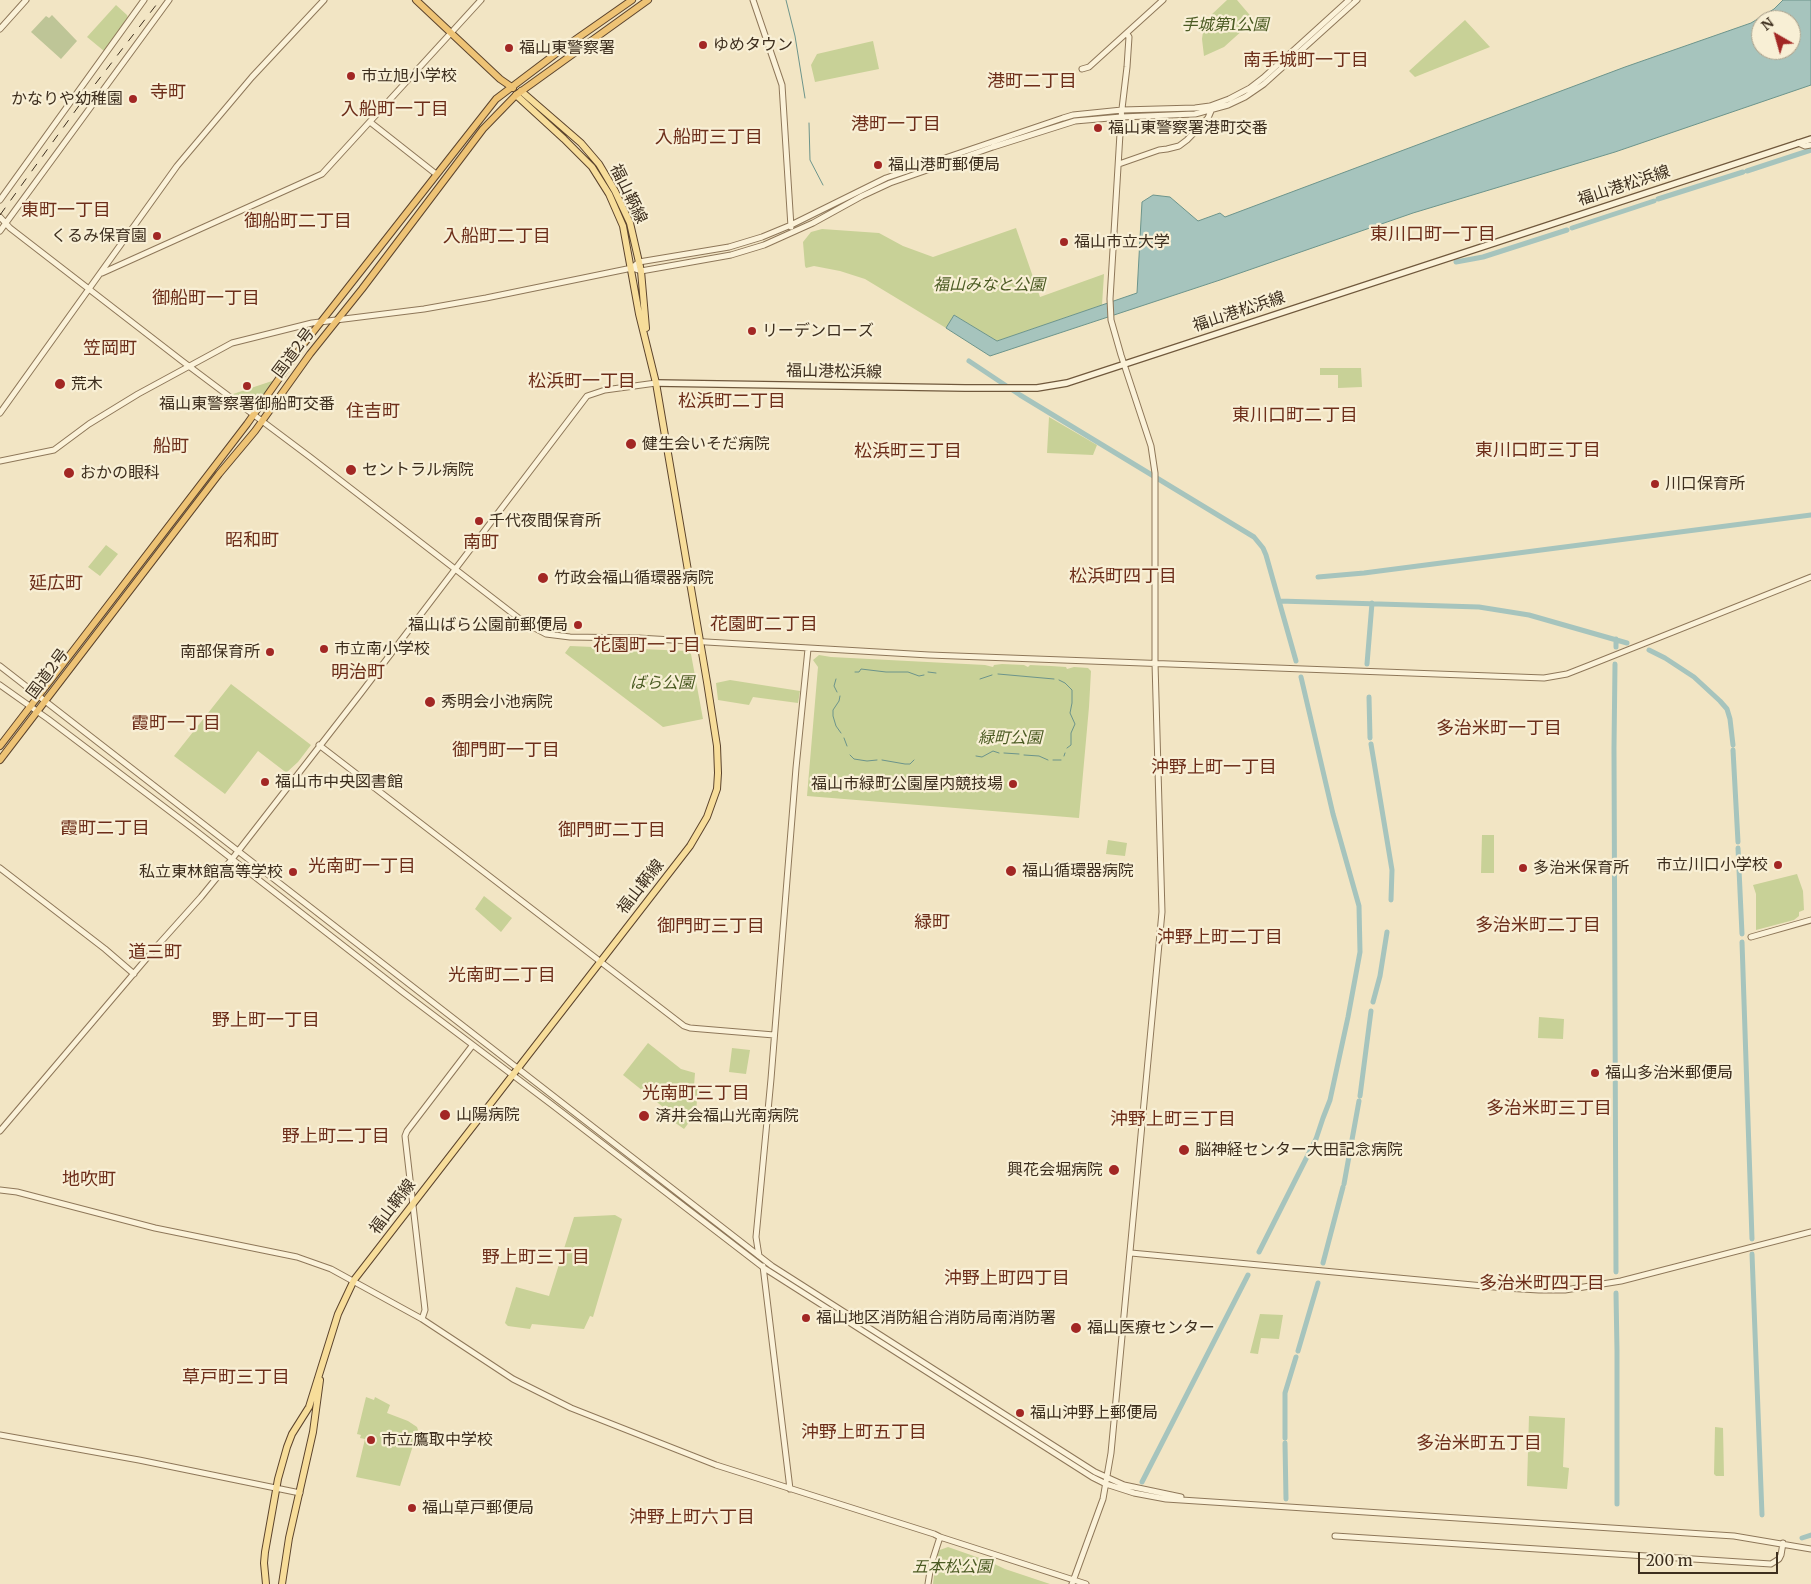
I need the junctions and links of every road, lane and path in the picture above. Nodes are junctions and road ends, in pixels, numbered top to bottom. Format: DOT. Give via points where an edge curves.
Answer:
graph roads {
  1 [pos="26,0"];
  2 [pos="144,0"];
  3 [pos="169,0"];
  4 [pos="324,0"];
  5 [pos="416,0"];
  6 [pos="482,0"];
  7 [pos="632,0"];
  8 [pos="648,0"];
  9 [pos="753,0"];
  10 [pos="1164,0"];
  11 [pos="1349,0"];
  12 [pos="1357,0"];
  13 [pos="0,29"];
  14 [pos="452,32"];
  15 [pos="1127,34"];
  16 [pos="1082,69"];
  17 [pos="510,86"];
  18 [pos="518,93"];
  19 [pos="1122,110"];
  20 [pos="1211,111"];
  21 [pos="1121,117"];
  22 [pos="370,122"];
  23 [pos="1811,139"];
  24 [pos="1798,143"];
  25 [pos="1811,145"];
  26 [pos="1119,164"];
  27 [pos="436,174"];
  28 [pos="0,200"];
  29 [pos="0,217"];
  30 [pos="6,223"];
  31 [pos="791,225"];
  32 [pos="0,231"];
  33 [pos="791,233"];
  34 [pos="639,262"];
  35 [pos="632,268"];
  36 [pos="641,271"];
  37 [pos="102,273"];
  38 [pos="89,287"];
  39 [pos="336,320"];
  40 [pos="321,322"];
  41 [pos="647,342"];
  42 [pos="1125,364"];
  43 [pos="190,365"];
  44 [pos="656,382"];
  45 [pos="0,413"];
  46 [pos="253,415"];
  47 [pos="262,421"];
  48 [pos="0,461"];
  49 [pos="455,569"];
  50 [pos="1811,577"];
  51 [pos="700,643"];
  52 [pos="808,649"];
  53 [pos="1155,662"];
  54 [pos="0,666"];
  55 [pos="0,685"];
  56 [pos="38,695"];
  57 [pos="45,700"];
  58 [pos="30,706"];
  59 [pos="37,711"];
  60 [pos="319,745"];
  61 [pos="0,746"];
  62 [pos="0,760"];
  63 [pos="239,850"];
  64 [pos="232,859"];
  65 [pos="0,868"];
  66 [pos="1811,920"];
  67 [pos="1751,937"];
  68 [pos="601,960"];
  69 [pos="134,974"];
  70 [pos="774,1035"];
  71 [pos="472,1046"];
  72 [pos="518,1067"];
  73 [pos="512,1074"];
  74 [pos="0,1131"];
  75 [pos="0,1190"];
  76 [pos="412,1203"];
  77 [pos="1811,1232"];
  78 [pos="1131,1252"];
  79 [pos="759,1255"];
  80 [pos="764,1268"];
  81 [pos="354,1280"];
  82 [pos="422,1319"];
  83 [pos="322,1366"];
  84 [pos="0,1435"];
  85 [pos="1107,1478"];
  86 [pos="1106,1484"];
  87 [pos="277,1487"];
  88 [pos="790,1489"];
  89 [pos="300,1492"];
  90 [pos="1196,1500"];
  91 [pos="1335,1536"];
  92 [pos="940,1537"];
  93 [pos="1783,1543"];
  94 [pos="1811,1549"];
  95 [pos="1073,1583"];
  96 [pos="266,1584"];
  97 [pos="282,1584"];
  98 [pos="928,1584"];
  99 [pos="1086,1584"];
  1 -- 13 [label="street"];
  2 -- 28 [label="street"];
  3 -- 30 [label="street"];
  4 -- 37 [label="street" via="177,166"];
  5 -- 14 [label="highway"];
  6 -- 14 [label="street"];
  7 -- 17 [label="highway, 国道2号"];
  8 -- 18 [label="highway, 国道2号"];
  9 -- 31 [label="street" via="782,86"];
  10 -- 15 [label="street"];
  11 -- 19 [label="street" via="1263,78 1229,99 1195,108"];
  12 -- 20 [label="street" via="1252,94"];
  14 -- 17 [label="highway"];
  14 -- 22 [label="street"];
  15 -- 16 [label="street" via="1089,67"];
  15 -- 19 [label="street"];
  17 -- 18 [label="highway"];
  17 -- 27 [label="highway, 国道2号"];
  18 -- 34 [label="main road, 福山鞆線" via="581,143 598,164 630,223"];
  18 -- 35 [label="main road, 福山鞆線" via="592,168 609,194 623,226"];
  18 -- 39 [label="highway, 国道2号" via="483,129"];
  19 -- 21 [label="street"];
  19 -- 31 [label="street" via="1073,115 906,171"];
  20 -- 21 [label="street"];
  20 -- 26 [label="street" via="1180,146"];
  21 -- 26 [label="street"];
  21 -- 33 [label="street" via="1075,121 916,174 862,196"];
  22 -- 27 [label="street"];
  22 -- 37 [label="street" via="318,176"];
  23 -- 24 [label="main road, 福山港松浜線"];
  24 -- 25 [label="street"];
  24 -- 42 [label="main road, 福山港松浜線"];
  26 -- 42 [label="street" via="1110,300 1111,320"];
  27 -- 40 [label="highway, 国道2号"];
  29 -- 30 [label="street"];
  30 -- 32 [label="street"];
  30 -- 38 [label="street"];
  31 -- 33 [label="street"];
  31 -- 34 [label="street" via="729,247"];
  33 -- 36 [label="street" via="731,255"];
  34 -- 35 [label="street"];
  34 -- 36 [label="main road, 福山鞆線"];
  35 -- 36 [label="street"];
  35 -- 39 [label="street" via="424,309"];
  35 -- 41 [label="main road, 福山鞆線"];
  36 -- 41 [label="main road, 福山鞆線"];
  37 -- 38 [label="street"];
  38 -- 43 [label="street"];
  38 -- 45 [label="street"];
  39 -- 40 [label="street"];
  39 -- 47 [label="highway, 国道2号"];
  40 -- 43 [label="street" via="232,343"];
  40 -- 46 [label="highway, 国道2号"];
  41 -- 44 [label="main road, 福山鞆線"];
  42 -- 44 [label="main road, 福山港松浜線" via="1067,384 1037,388"];
  42 -- 53 [label="street" via="1151,446 1155,473"];
  43 -- 46 [label="street"];
  43 -- 48 [label="street" via="89,424 54,450"];
  44 -- 49 [label="street" via="587,396"];
  44 -- 51 [label="main road, 福山鞆線"];
  46 -- 47 [label="street"];
  46 -- 56 [label="highway, 国道2号"];
  47 -- 49 [label="street"];
  47 -- 57 [label="highway, 国道2号"];
  49 -- 51 [label="street" via="525,623 546,634"];
  49 -- 60 [label="street"];
  50 -- 53 [label="street" via="1597,663 1544,678"];
  51 -- 52 [label="street"];
  51 -- 68 [label="main road, 福山鞆線" via="717,746 715,796 690,846"];
  52 -- 53 [label="street"];
  52 -- 70 [label="street"];
  53 -- 78 [label="street" via="1162,912"];
  54 -- 56 [label="street"];
  55 -- 58 [label="street"];
  56 -- 57 [label="street"];
  56 -- 58 [label="highway, 国道2号"];
  57 -- 59 [label="highway, 国道2号"];
  57 -- 63 [label="street"];
  58 -- 59 [label="street"];
  58 -- 61 [label="highway, 国道2号"];
  59 -- 62 [label="highway, 国道2号"];
  59 -- 64 [label="street"];
  60 -- 63 [label="street"];
  60 -- 68 [label="street"];
  63 -- 64 [label="street"];
  63 -- 72 [label="street"];
  64 -- 69 [label="street"];
  64 -- 71 [label="street"];
  65 -- 69 [label="street"];
  66 -- 67 [label="street"];
  68 -- 70 [label="street" via="684,1026"];
  68 -- 72 [label="main road, 福山鞆線"];
  69 -- 74 [label="street"];
  70 -- 79 [label="street" via="756,1237"];
  71 -- 73 [label="street"];
  71 -- 76 [label="street" via="407,1131"];
  72 -- 73 [label="main road, 福山鞆線"];
  72 -- 79 [label="street"];
  73 -- 76 [label="main road, 福山鞆線"];
  73 -- 80 [label="street"];
  75 -- 81 [label="street" via="155,1228 297,1257 331,1268"];
  76 -- 81 [label="main road, 福山鞆線"];
  76 -- 82 [label="street" via="425,1310"];
  77 -- 78 [label="street" via="1621,1281 1565,1290 1505,1288"];
  78 -- 85 [label="street"];
  79 -- 80 [label="street"];
  79 -- 85 [label="street" via="896,1346"];
  80 -- 86 [label="street"];
  80 -- 88 [label="street"];
  81 -- 82 [label="street"];
  81 -- 83 [label="main road, 福山鞆線" via="338,1314"];
  82 -- 88 [label="street" via="513,1380 571,1408 716,1465"];
  83 -- 87 [label="main road, 福山鞆線" via="309,1407 290,1439"];
  83 -- 89 [label="main road, 福山鞆線"];
  84 -- 87 [label="street"];
  85 -- 86 [label="street"];
  85 -- 90 [label="street" via="1124,1485"];
  86 -- 90 [label="street" via="1158,1498"];
  86 -- 95 [label="street"];
  87 -- 89 [label="street"];
  87 -- 96 [label="main road, 福山鞆線" via="265,1557"];
  88 -- 92 [label="street"];
  89 -- 97 [label="main road, 福山鞆線"];
  90 -- 93 [label="street" via="1734,1536"];
  91 -- 93 [label="street" via="1771,1564 1781,1556"];
  92 -- 95 [label="street"];
  92 -- 98 [label="street"];
  93 -- 94 [label="street"];
  95 -- 99 [label="street"];
}
